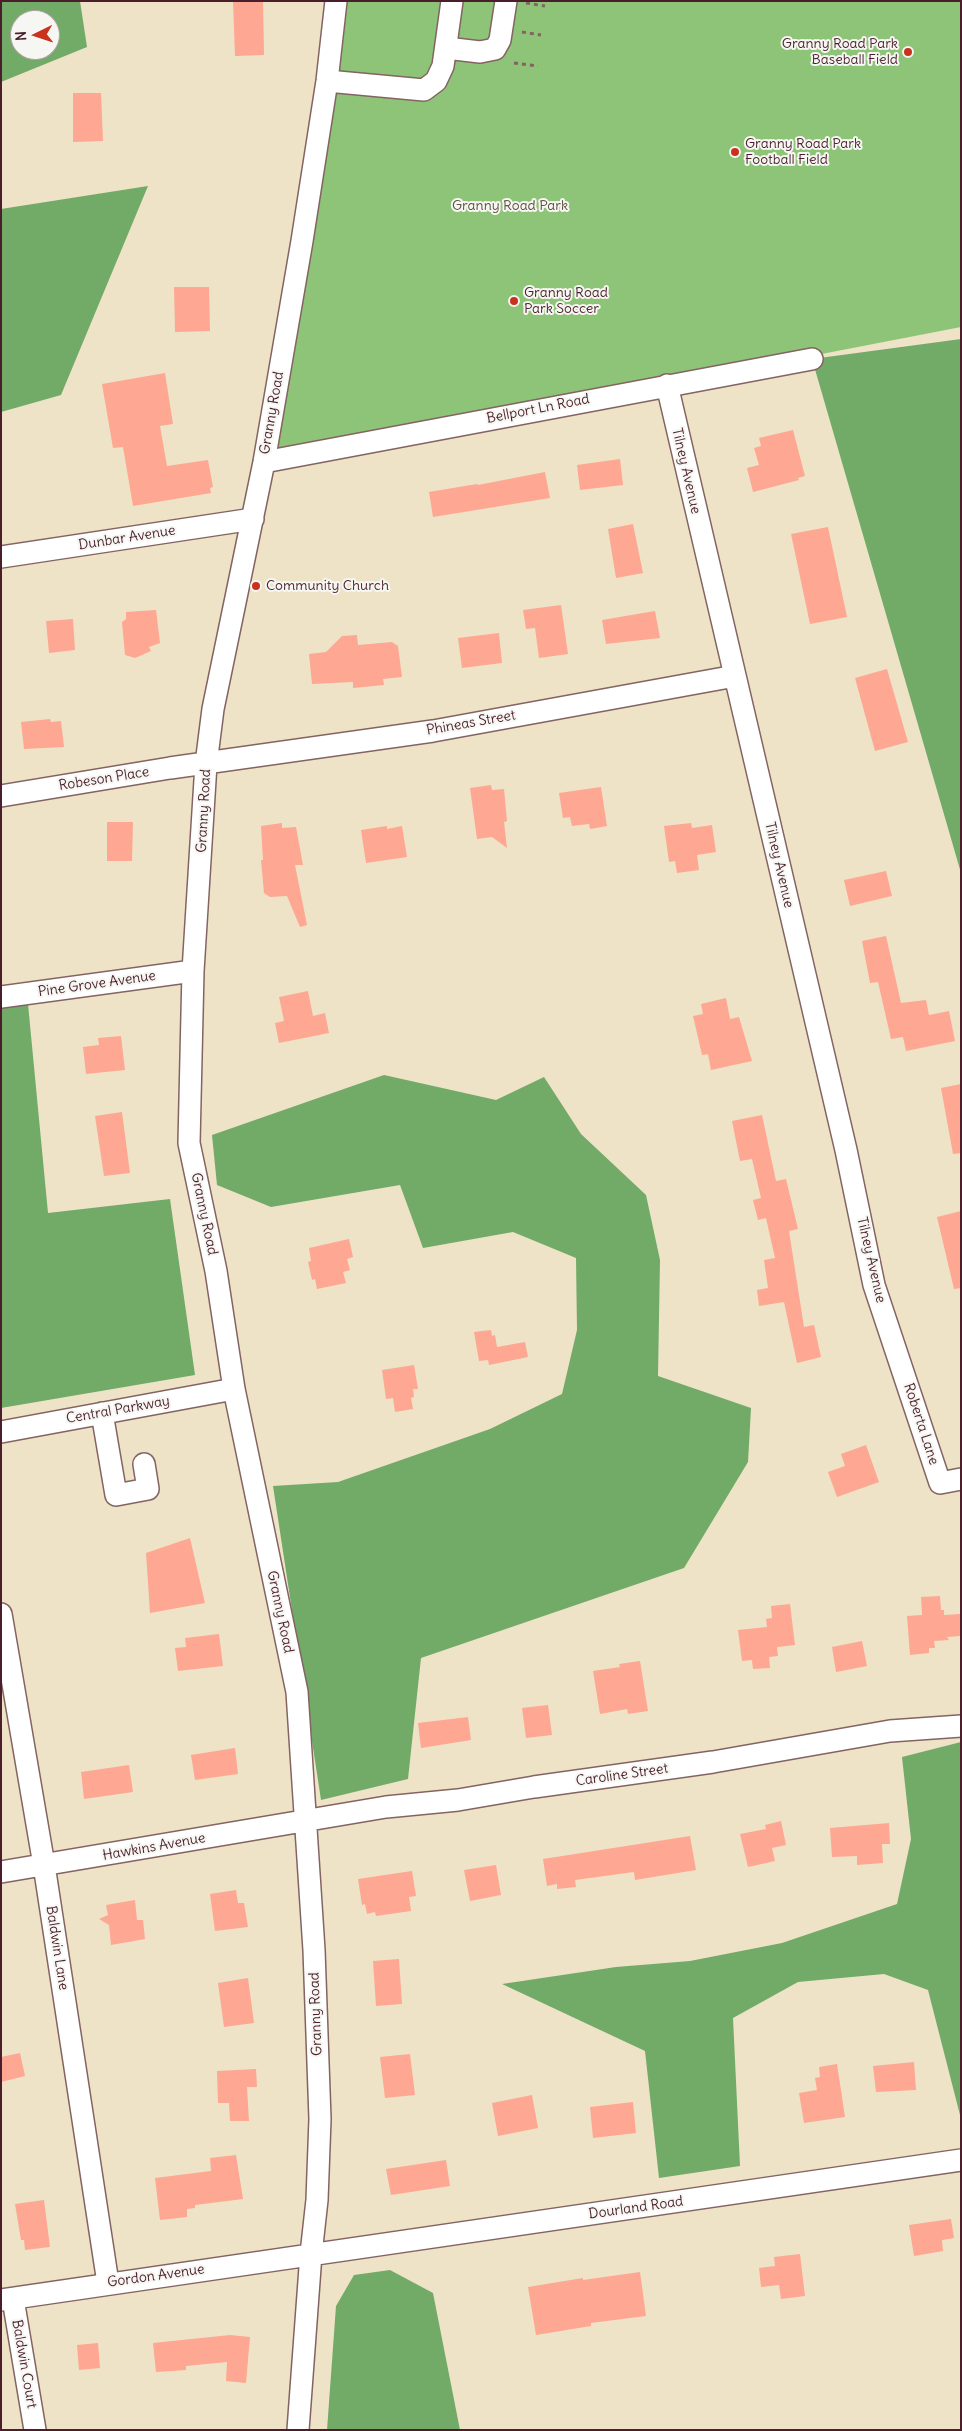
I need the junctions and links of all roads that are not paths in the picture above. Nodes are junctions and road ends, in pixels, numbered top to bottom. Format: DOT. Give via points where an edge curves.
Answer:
graph roads {
  1 [pos="336,1"];
  2 [pos="452,1"];
  3 [pos="506,1"];
  4 [pos="446,48"];
  5 [pos="327,81"];
  6 [pos="812,359"];
  7 [pos="667,385"];
  8 [pos="264,462"];
  9 [pos="253,519"];
  10 [pos="1,558"];
  11 [pos="735,676"];
  12 [pos="206,764"];
  13 [pos="1,796"];
  14 [pos="192,970"];
  15 [pos="1,997"];
  16 [pos="895,1344"];
  17 [pos="234,1389"];
  18 [pos="102,1413"];
  19 [pos="1,1432"];
  20 [pos="144,1464"];
  21 [pos="961,1479"];
  22 [pos="1,1614"];
  23 [pos="961,1726"];
  24 [pos="306,1821"];
  25 [pos="44,1865"];
  26 [pos="1,1872"];
  27 [pos="961,2160"];
  28 [pos="310,2254"];
  29 [pos="108,2283"];
  30 [pos="7,2300"];
  31 [pos="35,2430"];
  32 [pos="298,2430"];
  1 -- 5 [label="street, Granny Road"];
  2 -- 4 [label="street"];
  3 -- 4 [label="street" via="500,40 495,49 480,52"];
  4 -- 5 [label="street" via="436,81 424,90"];
  5 -- 8 [label="street, Granny Road"];
  6 -- 7 [label="street, Bellport Ln Road"];
  7 -- 8 [label="street, Bellport Ln Road"];
  7 -- 11 [label="street, Tilney Avenue"];
  8 -- 9 [label="street, Granny Road"];
  9 -- 10 [label="street, Dunbar Avenue"];
  9 -- 12 [label="street, Granny Road" via="213,709"];
  11 -- 12 [label="street, Phineas Street" via="432,731"];
  11 -- 16 [label="street, Tilney Avenue" via="846,1150 874,1285"];
  12 -- 13 [label="street, Robeson Place"];
  12 -- 14 [label="street, Granny Road"];
  14 -- 15 [label="street, Pine Grove Avenue"];
  14 -- 17 [label="street, Granny Road" via="189,1143 216,1270"];
  16 -- 21 [label="street, Roberta Lane" via="940,1483"];
  17 -- 18 [label="street, Central Parkway"];
  17 -- 24 [label="street, Granny Road" via="297,1692"];
  18 -- 19 [label="street, Central Parkway"];
  18 -- 20 [label="street" via="116,1495 148,1489"];
  22 -- 25 [label="street, Baldwin Lane"];
  23 -- 24 [label="street, Caroline Street" via="890,1731 713,1762"];
  24 -- 25 [label="street, Hawkins Avenue"];
  24 -- 28 [label="street, Granny Road" via="320,2119 317,2200"];
  25 -- 26 [label="street, Hawkins Avenue"];
  25 -- 29 [label="street, Baldwin Lane"];
  27 -- 28 [label="street, Dourland Road"];
  28 -- 29 [label="street, Gordon Avenue"];
  28 -- 32 [label="street, Granny Road"];
  29 -- 30 [label="street, Gordon Avenue"];
  30 -- 31 [label="street, Baldwin Court"];
}
